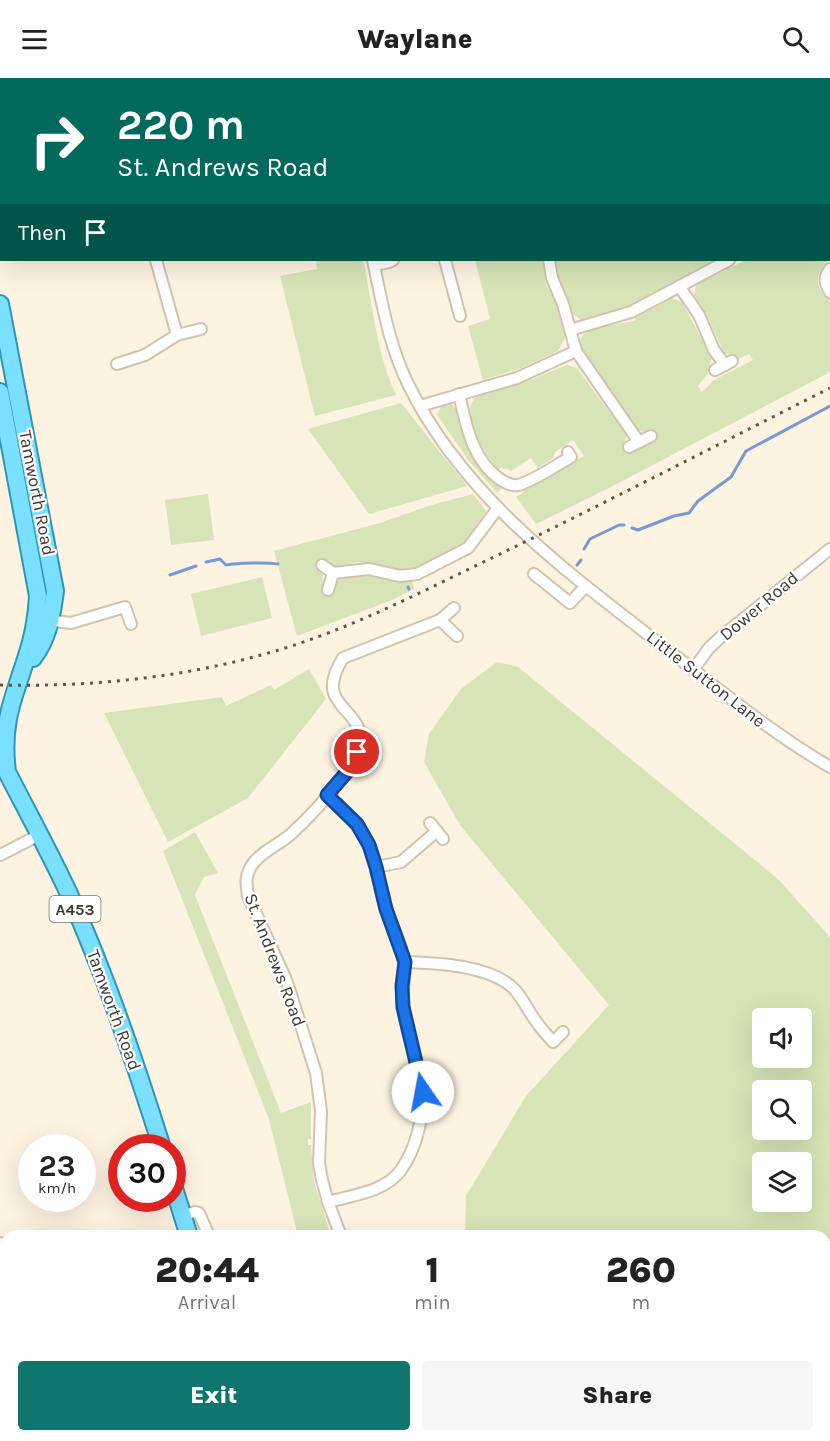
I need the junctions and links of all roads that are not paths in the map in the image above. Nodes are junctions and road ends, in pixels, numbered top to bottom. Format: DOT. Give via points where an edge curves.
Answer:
graph roads {
  1 [pos="156,261"];
  2 [pos="391,261"];
  3 [pos="445,261"];
  4 [pos="549,261"];
  5 [pos="727,261"];
  6 [pos="374,262"];
  7 [pos="830,269"];
  8 [pos="679,286"];
  9 [pos="830,292"];
  10 [pos="0,304"];
  11 [pos="460,316"];
  12 [pos="201,329"];
  13 [pos="570,330"];
  14 [pos="177,335"];
  15 [pos="576,351"];
  16 [pos="117,364"];
  17 [pos="724,365"];
  18 [pos="0,392"];
  19 [pos="459,394"];
  20 [pos="420,406"];
  21 [pos="651,435"];
  22 [pos="568,452"];
  23 [pos="498,508"];
  24 [pos="830,549"];
  25 [pos="322,565"];
  26 [pos="333,573"];
  27 [pos="534,574"];
  28 [pos="585,586"];
  29 [pos="328,590"];
  30 [pos="454,608"];
  31 [pos="43,619"];
  32 [pos="440,620"];
  33 [pos="131,624"];
  34 [pos="457,636"];
  35 [pos="693,669"];
  36 [pos="830,766"];
  37 [pos="327,795"];
  38 [pos="437,831"];
  39 [pos="39,835"];
  40 [pos="0,855"];
  41 [pos="376,867"];
  42 [pos="405,962"];
  43 [pos="563,1032"];
  44 [pos="157,1134"];
  45 [pos="328,1202"];
  46 [pos="182,1212"];
  47 [pos="183,1215"];
  48 [pos="187,1230"];
  49 [pos="206,1230"];
  50 [pos="339,1230"];
  1 -- 14 [label="street"];
  2 -- 6 [label="street"];
  3 -- 11 [label="street"];
  4 -- 13 [label="street"];
  5 -- 8 [label="street"];
  6 -- 20 [label="street, Little Sutton Lane" via="388,330"];
  7 -- 9 [label="street" via="825,283"];
  8 -- 13 [label="street" via="631,312"];
  8 -- 17 [label="street" via="699,315"];
  10 -- 31 [label="main road, Tamworth Road / A453" via="53,574 55,591"];
  12 -- 14 [label="street"];
  13 -- 15 [label="street"];
  14 -- 16 [label="street" via="145,355"];
  15 -- 19 [label="street" via="517,378"];
  15 -- 21 [label="street" via="634,444"];
  18 -- 31 [label="main road, Tamworth Road / A453"];
  19 -- 20 [label="street"];
  19 -- 22 [label="street" via="474,448 490,470 508,484 519,484 572,457"];
  20 -- 23 [label="street, Little Sutton Lane" via="444,445"];
  23 -- 26 [label="street" via="468,548 417,574 400,576 369,569"];
  23 -- 28 [label="street, Little Sutton Lane"];
  24 -- 35 [label="street, Dower Road" via="722,636"];
  25 -- 26 [label="street"];
  26 -- 29 [label="street"];
  27 -- 28 [label="street" via="570,603"];
  28 -- 35 [label="street, Little Sutton Lane"];
  30 -- 32 [label="street, St. Andrews Road"];
  31 -- 33 [label="street" via="70,623 125,607"];
  31 -- 39 [label="main road, Tamworth Road / A453" via="39,650 20,675 3,716 0,742 7,772"];
  32 -- 34 [label="street"];
  32 -- 37 [label="street, St. Andrews Road" via="343,658 333,681 334,693 356,723 360,742 347,772"];
  35 -- 36 [label="street, Little Sutton Lane" via="775,732"];
  37 -- 41 [label="street" via="357,824"];
  37 -- 45 [label="street, St. Andrews Road" via="292,834 257,859 246,885 287,982 316,1073 321,1111 319,1163"];
  38 -- 41 [label="street" via="402,862"];
  39 -- 40 [label="street"];
  39 -- 44 [label="main road, Tamworth Road / A453" via="94,953"];
  41 -- 42 [label="street"];
  42 -- 43 [label="street" via="464,966 503,981 521,996 553,1042"];
  42 -- 45 [label="street" via="403,1007 423,1092 415,1140 408,1159 384,1186"];
  45 -- 50 [label="street, St. Andrews Road"];
  46 -- 47 [label="main road"];
  47 -- 48 [label="main road"];
  47 -- 49 [label="street" via="199,1213"];
}
